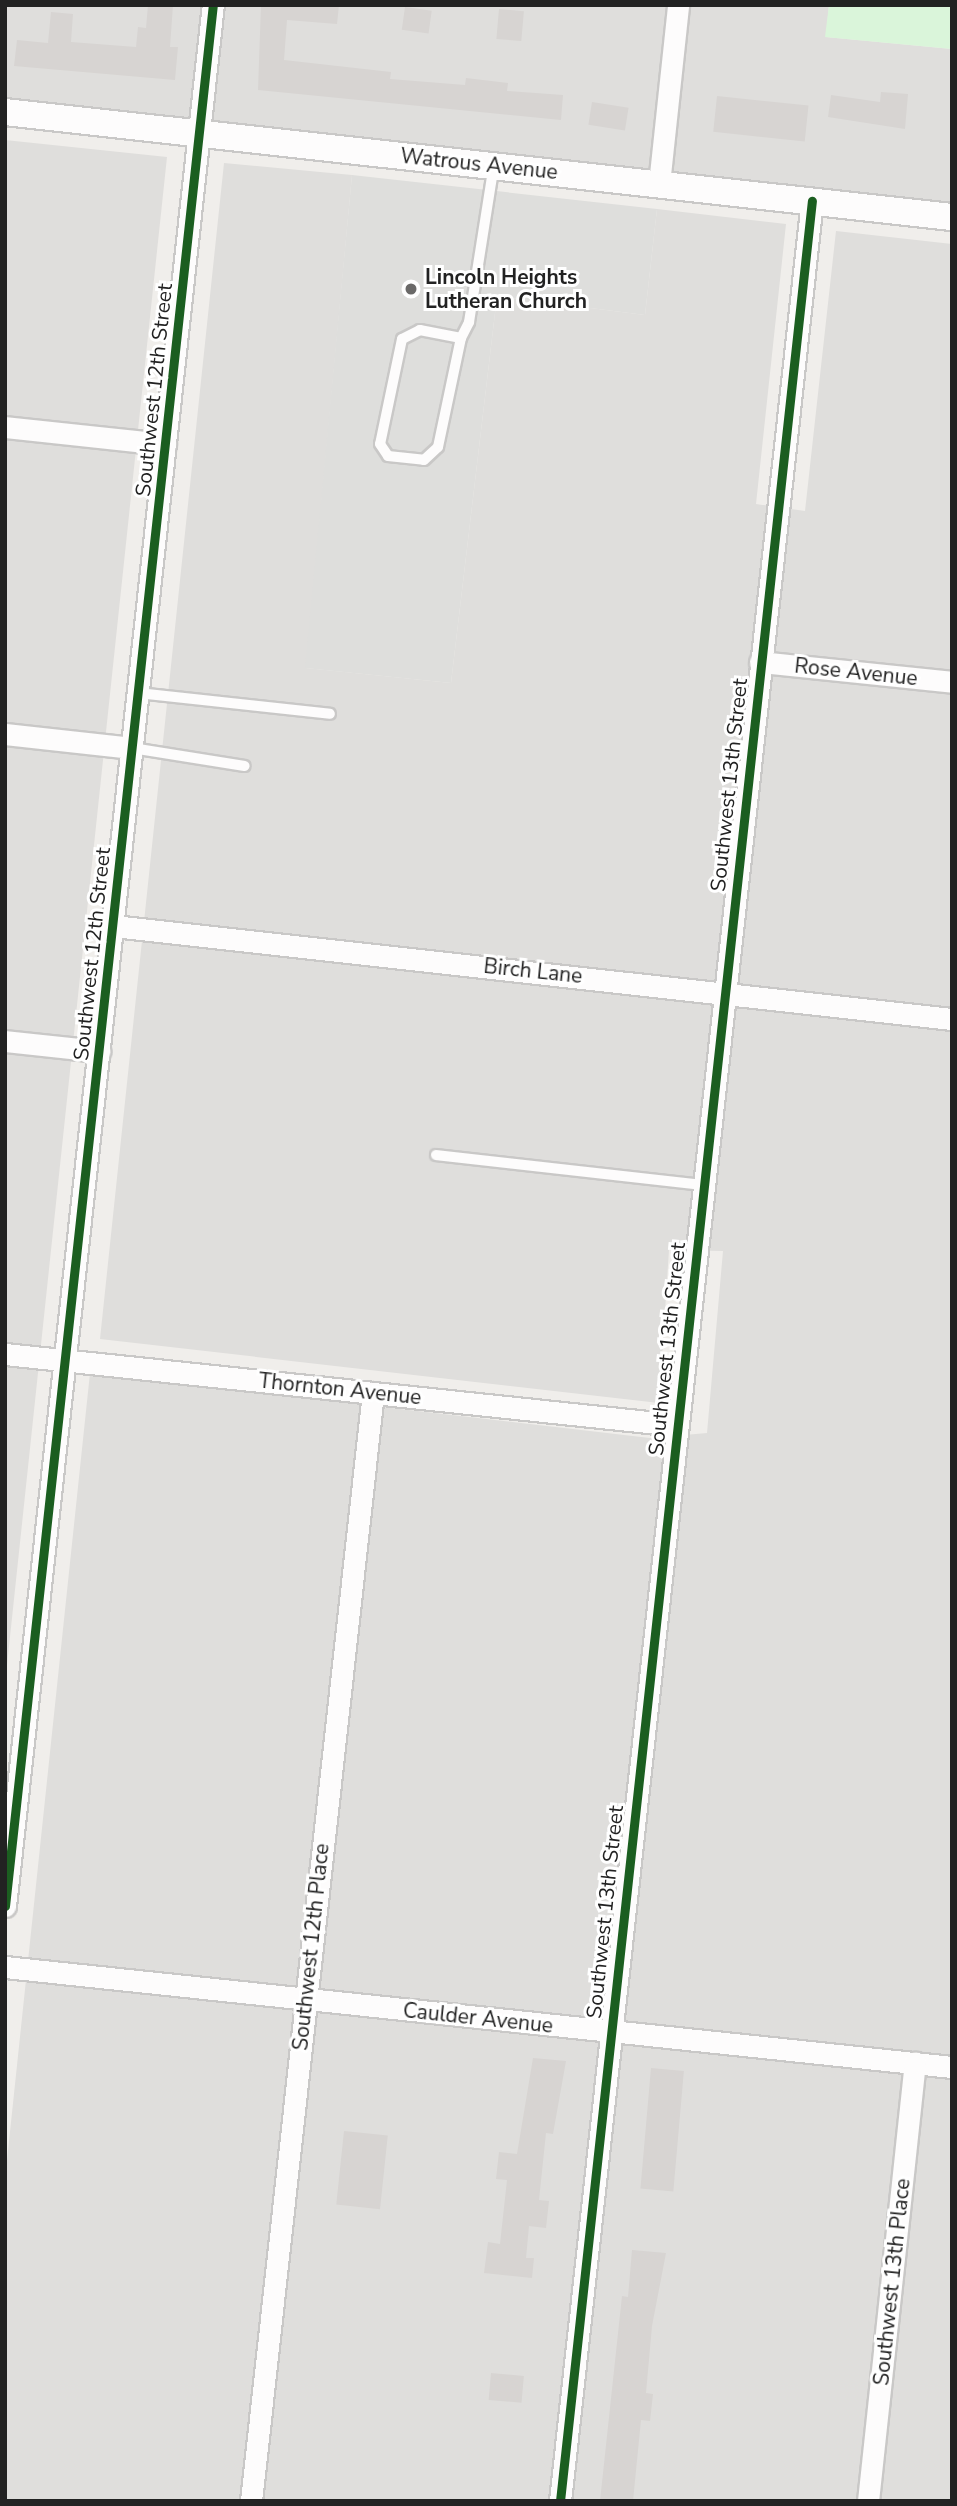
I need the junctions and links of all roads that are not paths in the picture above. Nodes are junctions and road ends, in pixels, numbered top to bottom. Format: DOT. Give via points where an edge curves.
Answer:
graph roads {
  1 [pos="213,5"];
  2 [pos="678,5"];
  3 [pos="5,112"];
  4 [pos="200,133"];
  5 [pos="494,166"];
  6 [pos="659,184"];
  7 [pos="812,201"];
  8 [pos="952,217"];
  9 [pos="461,338"];
  10 [pos="5,427"];
  11 [pos="165,444"];
  12 [pos="760,662"];
  13 [pos="952,682"];
  14 [pos="138,693"];
  15 [pos="330,714"];
  16 [pos="5,734"];
  17 [pos="132,748"];
  18 [pos="245,766"];
  19 [pos="113,926"];
  20 [pos="724,992"];
  21 [pos="952,1018"];
  22 [pos="5,1041"];
  23 [pos="99,1051"];
  24 [pos="436,1155"];
  25 [pos="702,1185"];
  26 [pos="5,1353"];
  27 [pos="65,1360"];
  28 [pos="373,1393"];
  29 [pos="676,1425"];
  30 [pos="15,1725"];
  31 [pos="5,1906"];
  32 [pos="5,1967"];
  33 [pos="304,1999"];
  34 [pos="610,2032"];
  35 [pos="915,2063"];
  36 [pos="952,2067"];
  37 [pos="251,2501"];
  38 [pos="560,2501"];
  39 [pos="868,2501"];
  1 -- 4 [label="street, Southwest 12th Street"];
  2 -- 6 [label="street"];
  3 -- 4 [label="street, Watrous Avenue"];
  4 -- 5 [label="street, Watrous Avenue"];
  4 -- 11 [label="street, Southwest 12th Street"];
  5 -- 6 [label="street, Watrous Avenue"];
  5 -- 9 [label="lane" via="469,322"];
  6 -- 7 [label="street, Watrous Avenue"];
  7 -- 8 [label="street, Watrous Avenue"];
  7 -- 12 [label="street, Southwest 13th Street"];
  9 -- 9 [label="lane" via="433,455 424,460 388,456 380,444 402,339 419,330"];
  10 -- 11 [label="street"];
  11 -- 14 [label="street, Southwest 12th Street"];
  12 -- 13 [label="street, Rose Avenue"];
  12 -- 20 [label="street, Southwest 13th Street"];
  14 -- 15 [label="lane"];
  14 -- 17 [label="street, Southwest 12th Street"];
  16 -- 17 [label="street"];
  17 -- 18 [label="lane"];
  17 -- 19 [label="street, Southwest 12th Street"];
  19 -- 20 [label="street, Birch Lane"];
  19 -- 23 [label="street, Southwest 12th Street"];
  20 -- 21 [label="street, Birch Lane"];
  20 -- 25 [label="street, Southwest 13th Street"];
  22 -- 23 [label="street"];
  23 -- 27 [label="street, Southwest 12th Street"];
  24 -- 25 [label="lane"];
  25 -- 29 [label="street, Southwest 13th Street"];
  26 -- 27 [label="street, Thornton Avenue"];
  27 -- 28 [label="street, Thornton Avenue"];
  27 -- 30 [label="street, Southwest 12th Street"];
  28 -- 29 [label="street, Thornton Avenue"];
  28 -- 33 [label="street, Southwest 12th Place"];
  29 -- 34 [label="street, Southwest 13th Street"];
  30 -- 31 [label="street, Southwest 12th Street"];
  32 -- 33 [label="street, Caulder Avenue"];
  33 -- 34 [label="street, Caulder Avenue"];
  33 -- 37 [label="street, Southwest 12th Place"];
  34 -- 35 [label="street, Caulder Avenue"];
  34 -- 38 [label="street, Southwest 13th Street"];
  35 -- 36 [label="street, Caulder Avenue"];
  35 -- 39 [label="street, Southwest 13th Place"];
}
